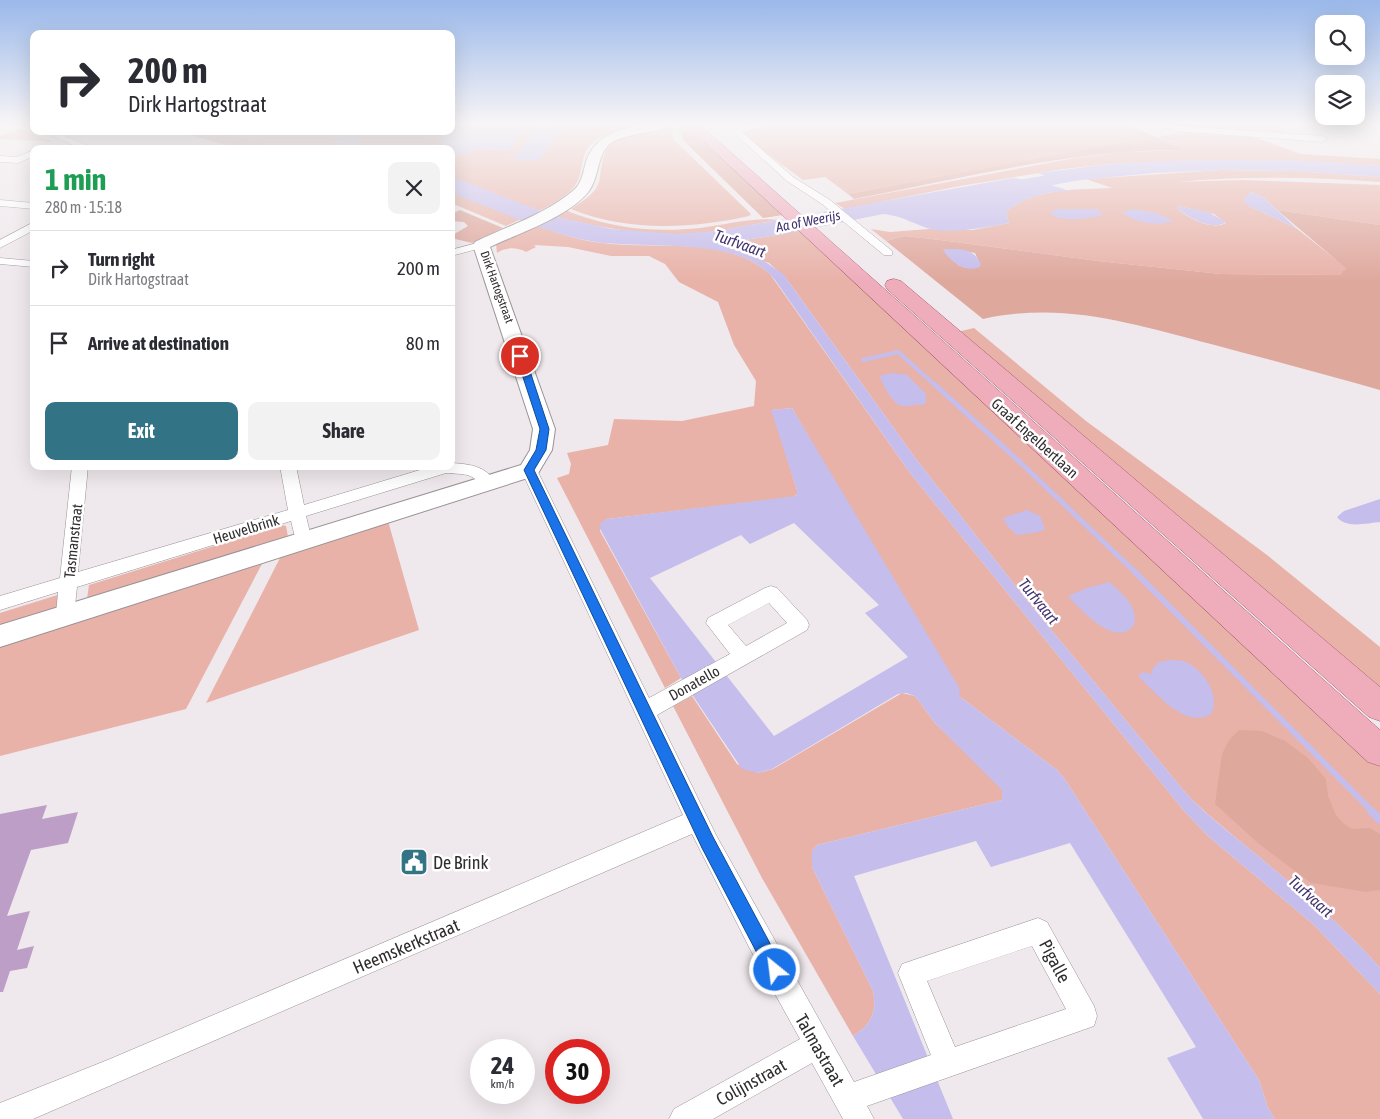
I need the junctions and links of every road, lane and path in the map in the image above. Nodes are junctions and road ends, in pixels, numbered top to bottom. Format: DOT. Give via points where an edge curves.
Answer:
graph roads {
  1 [pos="588,176"];
  2 [pos="759,176"];
  3 [pos="767,176"];
  4 [pos="787,176"];
  5 [pos="0,203"];
  6 [pos="30,206"];
  7 [pos="814,219"];
  8 [pos="30,227"];
  9 [pos="481,244"];
  10 [pos="0,245"];
  11 [pos="455,252"];
  12 [pos="888,253"];
  13 [pos="0,261"];
  14 [pos="30,264"];
  15 [pos="455,468"];
  16 [pos="80,470"];
  17 [pos="289,470"];
  18 [pos="438,470"];
  19 [pos="529,470"];
  20 [pos="488,483"];
  21 [pos="297,513"];
  22 [pos="303,541"];
  23 [pos="69,583"];
  24 [pos="0,603"];
  25 [pos="66,615"];
  26 [pos="0,636"];
  27 [pos="744,656"];
  28 [pos="1380,707"];
  29 [pos="645,711"];
  30 [pos="1380,751"];
  31 [pos="698,820"];
  32 [pos="817,1045"];
  33 [pos="940,1066"];
  34 [pos="854,1109"];
  35 [pos="0,1118"];
  36 [pos="684,1119"];
  1 -- 9 [label="street" via="585,187 573,198"];
  2 -- 7 [label="main road, Graaf Engelbertlaan"];
  3 -- 7 [label="main road, Graaf Engelbertlaan"];
  4 -- 7 [label="street, Graaf Engelbertlaan"];
  5 -- 6 [label="street"];
  7 -- 12 [label="street, Graaf Engelbertlaan" via="850,220"];
  7 -- 28 [label="main road, Graaf Engelbertlaan"];
  7 -- 30 [label="main road, Graaf Engelbertlaan"];
  8 -- 10 [label="street"];
  9 -- 11 [label="street"];
  9 -- 19 [label="street, Dirk Hartogstraat" via="544,429 541,450"];
  13 -- 14 [label="street"];
  15 -- 20 [label="street, Heuvelbrink" via="482,474"];
  16 -- 23 [label="street, Tasmanstraat"];
  17 -- 21 [label="street"];
  18 -- 21 [label="street, Heuvelbrink"];
  19 -- 20 [label="street, Heuvelbrink"];
  19 -- 29 [label="street, Talmastraat"];
  20 -- 22 [label="street, Heuvelbrink"];
  21 -- 22 [label="street"];
  21 -- 23 [label="street, Heuvelbrink"];
  22 -- 25 [label="street, Heuvelbrink"];
  23 -- 24 [label="street, Heuvelbrink"];
  23 -- 25 [label="street, Tasmanstraat"];
  25 -- 26 [label="street, Heuvelbrink"];
  27 -- 29 [label="street, Donatello"];
  29 -- 31 [label="street, Talmastraat"];
  31 -- 32 [label="street, Talmastraat" via="758,940"];
  31 -- 35 [label="street, Heemskerkstraat"];
  32 -- 34 [label="street, Talmastraat"];
  32 -- 36 [label="street, Colijnstraat"];
  33 -- 33 [label="street, Pigalle" via="1084,1016 1038,931 911,973"];
  33 -- 34 [label="street, Pigalle" via="883,1086"];
}
